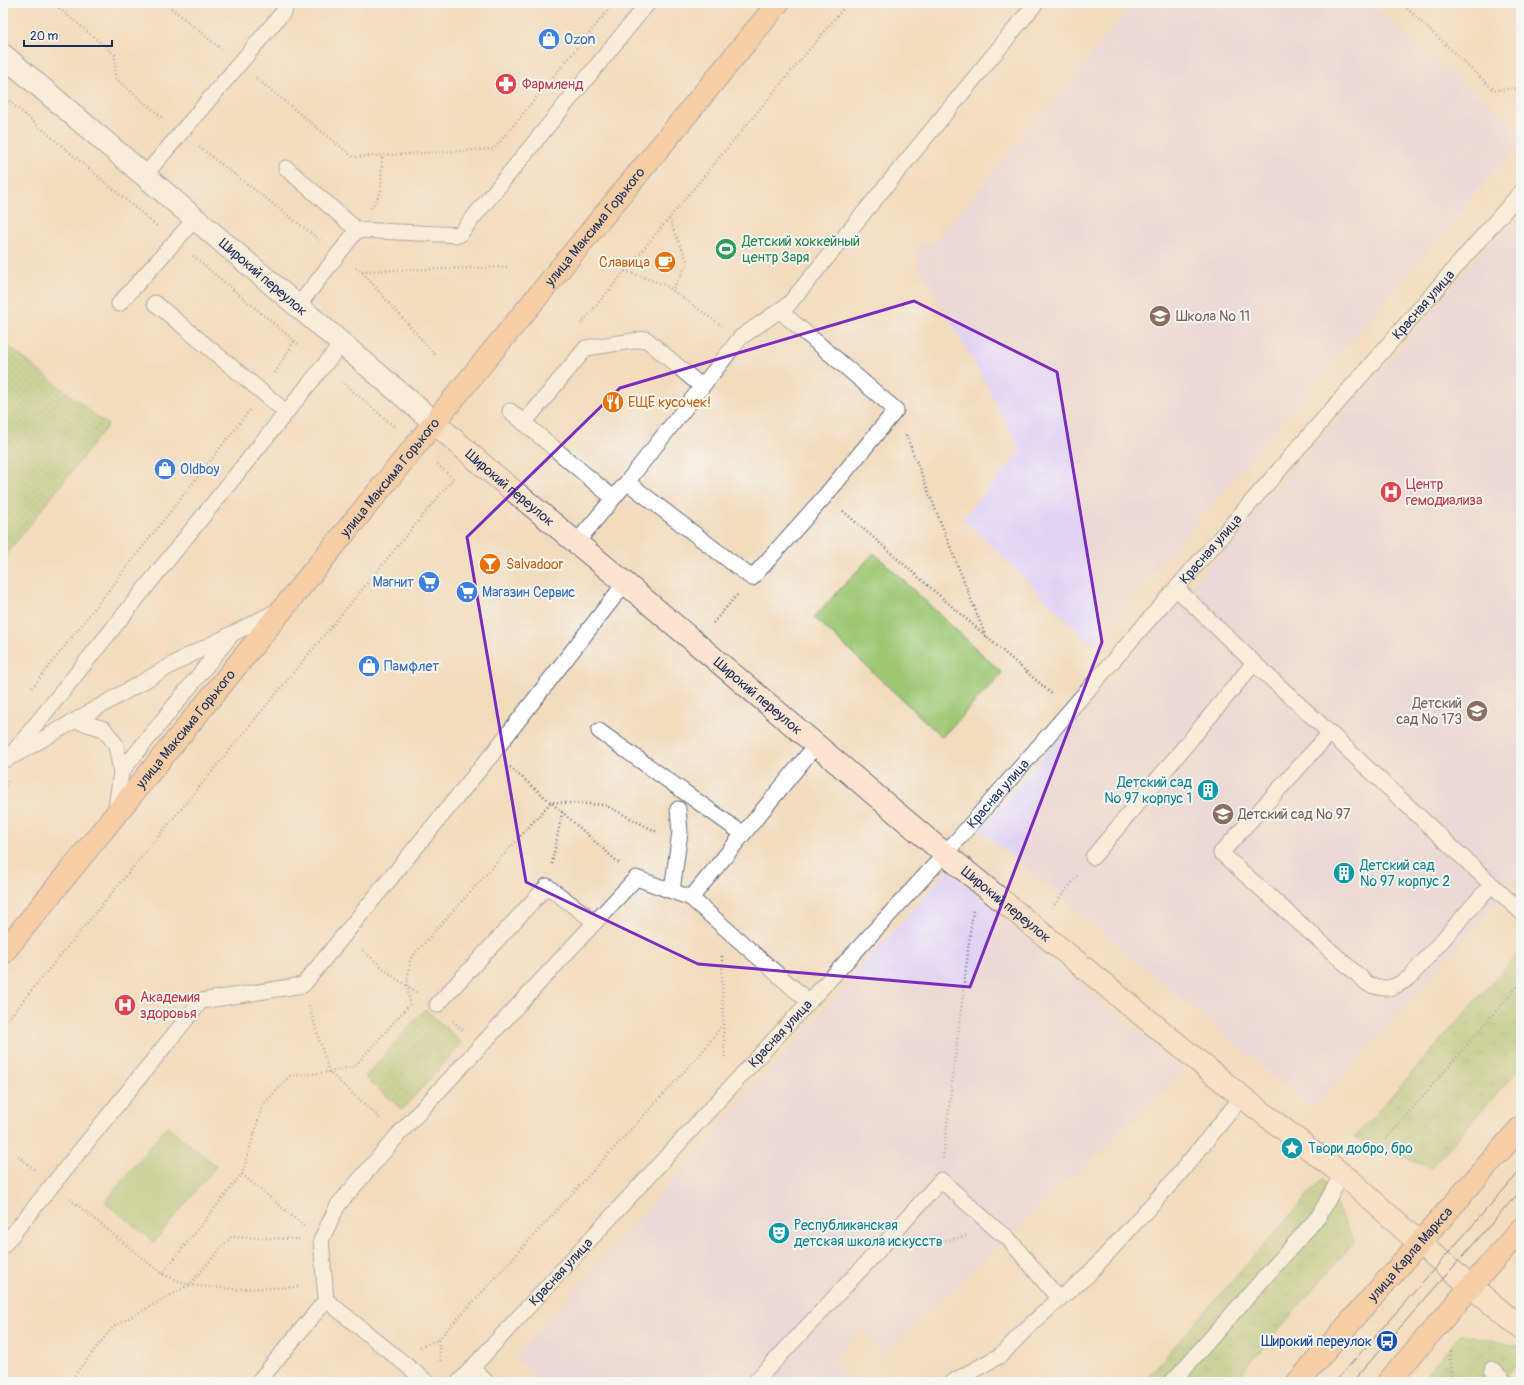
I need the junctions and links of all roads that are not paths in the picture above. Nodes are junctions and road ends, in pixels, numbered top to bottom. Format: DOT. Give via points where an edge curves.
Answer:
graph roads {
  1 [pos="648,3"];
  2 [pos="778,3"];
  3 [pos="1036,3"];
  4 [pos="285,10"];
  5 [pos="3,55"];
  6 [pos="286,168"];
  7 [pos="145,175"];
  8 [pos="1521,192"];
  9 [pos="196,218"];
  10 [pos="357,230"];
  11 [pos="155,303"];
  12 [pos="119,304"];
  13 [pos="298,306"];
  14 [pos="780,311"];
  15 [pos="342,343"];
  16 [pos="702,387"];
  17 [pos="510,411"];
  18 [pos="286,412"];
  19 [pos="435,423"];
  20 [pos="524,423"];
  21 [pos="627,482"];
  22 [pos="612,498"];
  23 [pos="576,543"];
  24 [pos="625,583"];
  25 [pos="1176,588"];
  26 [pos="284,608"];
  27 [pos="232,634"];
  28 [pos="1254,663"];
  29 [pos="77,721"];
  30 [pos="599,731"];
  31 [pos="1330,733"];
  32 [pos="816,745"];
  33 [pos="5,762"];
  34 [pos="121,772"];
  35 [pos="678,810"];
  36 [pos="115,817"];
  37 [pos="743,834"];
  38 [pos="945,854"];
  39 [pos="1093,857"];
  40 [pos="1491,885"];
  41 [pos="672,891"];
  42 [pos="691,898"];
  43 [pos="1521,912"];
  44 [pos="595,922"];
  45 [pos="3,953"];
  46 [pos="809,1002"];
  47 [pos="437,1005"];
  48 [pos="1242,1097"];
  49 [pos="1521,1127"];
  50 [pos="1342,1174"];
  51 [pos="1521,1229"];
  52 [pos="1419,1243"];
  53 [pos="3,1246"];
  54 [pos="1471,1285"];
  55 [pos="325,1293"];
  56 [pos="1059,1299"];
  57 [pos="1521,1328"];
  58 [pos="473,1368"];
  59 [pos="1492,1369"];
  60 [pos="258,1382"];
  61 [pos="427,1382"];
  62 [pos="459,1382"];
  63 [pos="486,1382"];
  64 [pos="755,1382"];
  65 [pos="952,1382"];
  66 [pos="1172,1382"];
  67 [pos="1298,1382"];
  68 [pos="1388,1382"];
  69 [pos="1506,1382"];
  1 -- 10 [label="lane" via="460,235"];
  2 -- 19 [label="main road, улица Максима Горького"];
  3 -- 14 [label="lane" via="789,304"];
  4 -- 7 [label="lane"];
  5 -- 7 [label="street, Широкий переулок"];
  6 -- 10 [label="lane"];
  7 -- 9 [label="street, Широкий переулок"];
  8 -- 25 [label="lane, Красная улица"];
  9 -- 12 [label="lane"];
  9 -- 13 [label="street, Широкий переулок"];
  10 -- 13 [label="lane"];
  11 -- 18 [label="lane"];
  13 -- 15 [label="street, Широкий переулок"];
  14 -- 16 [label="lane" via="741,337"];
  14 -- 21 [label="lane" via="896,410 825,496 752,578"];
  15 -- 18 [label="lane"];
  15 -- 19 [label="street, Широкий переулок"];
  16 -- 20 [label="lane" via="646,339 586,348"];
  16 -- 21 [label="lane"];
  17 -- 20 [label="lane"];
  18 -- 33 [label="lane"];
  19 -- 23 [label="street, Широкий переулок"];
  19 -- 26 [label="main road, улица Максима Горького"];
  20 -- 22 [label="lane"];
  21 -- 22 [label="lane"];
  22 -- 23 [label="lane"];
  23 -- 24 [label="street, Широкий переулок"];
  24 -- 32 [label="street, Широкий переулок"];
  24 -- 53 [label="lane" via="493,752 303,985 201,1002"];
  25 -- 28 [label="lane"];
  25 -- 38 [label="lane, Красная улица"];
  26 -- 27 [label="lane"];
  26 -- 36 [label="main road, улица Максима Горького"];
  27 -- 29 [label="lane" via="184,658"];
  27 -- 34 [label="lane"];
  28 -- 31 [label="lane"];
  28 -- 39 [label="lane"];
  29 -- 33 [label="lane"];
  29 -- 34 [label="lane" via="104,729 116,745"];
  30 -- 37 [label="lane"];
  31 -- 40 [label="lane"];
  31 -- 40 [label="lane" via="1220,853 1368,984 1382,989 1393,988 1408,978"];
  32 -- 37 [label="lane"];
  32 -- 38 [label="street, Широкий переулок"];
  34 -- 36 [label="lane"];
  35 -- 41 [label="lane" via="680,832"];
  36 -- 45 [label="main road, улица Максима Горького"];
  37 -- 42 [label="lane"];
  38 -- 46 [label="lane, Красная улица"];
  38 -- 48 [label="street, Широкий переулок"];
  40 -- 43 [label="lane"];
  41 -- 42 [label="lane"];
  41 -- 44 [label="lane" via="636,878"];
  42 -- 46 [label="lane"];
  44 -- 47 [label="lane" via="547,886"];
  44 -- 55 [label="lane" via="398,1135 338,1205 321,1240"];
  46 -- 58 [label="lane, Красная улица"];
  48 -- 50 [label="street, Широкий переулок"];
  48 -- 56 [label="lane" via="1175,1179 1086,1277"];
  49 -- 52 [label="main road, улица Карла Маркса"];
  50 -- 52 [label="street, Широкий переулок"];
  50 -- 66 [label="lane" via="1319,1216"];
  51 -- 54 [label="main road"];
  52 -- 54 [label="street, Широкий переулок"];
  52 -- 67 [label="main road, улица Карла Маркса"];
  54 -- 57 [label="street, Широкий переулок"];
  54 -- 68 [label="main road"];
  55 -- 60 [label="lane"];
  55 -- 61 [label="lane"];
  56 -- 64 [label="lane" via="1007,1237 941,1180"];
  56 -- 65 [label="lane" via="1001,1355"];
  58 -- 62 [label="lane, Красная улица"];
  58 -- 63 [label="lane"];
  59 -- 69 [label="lane"];
}
